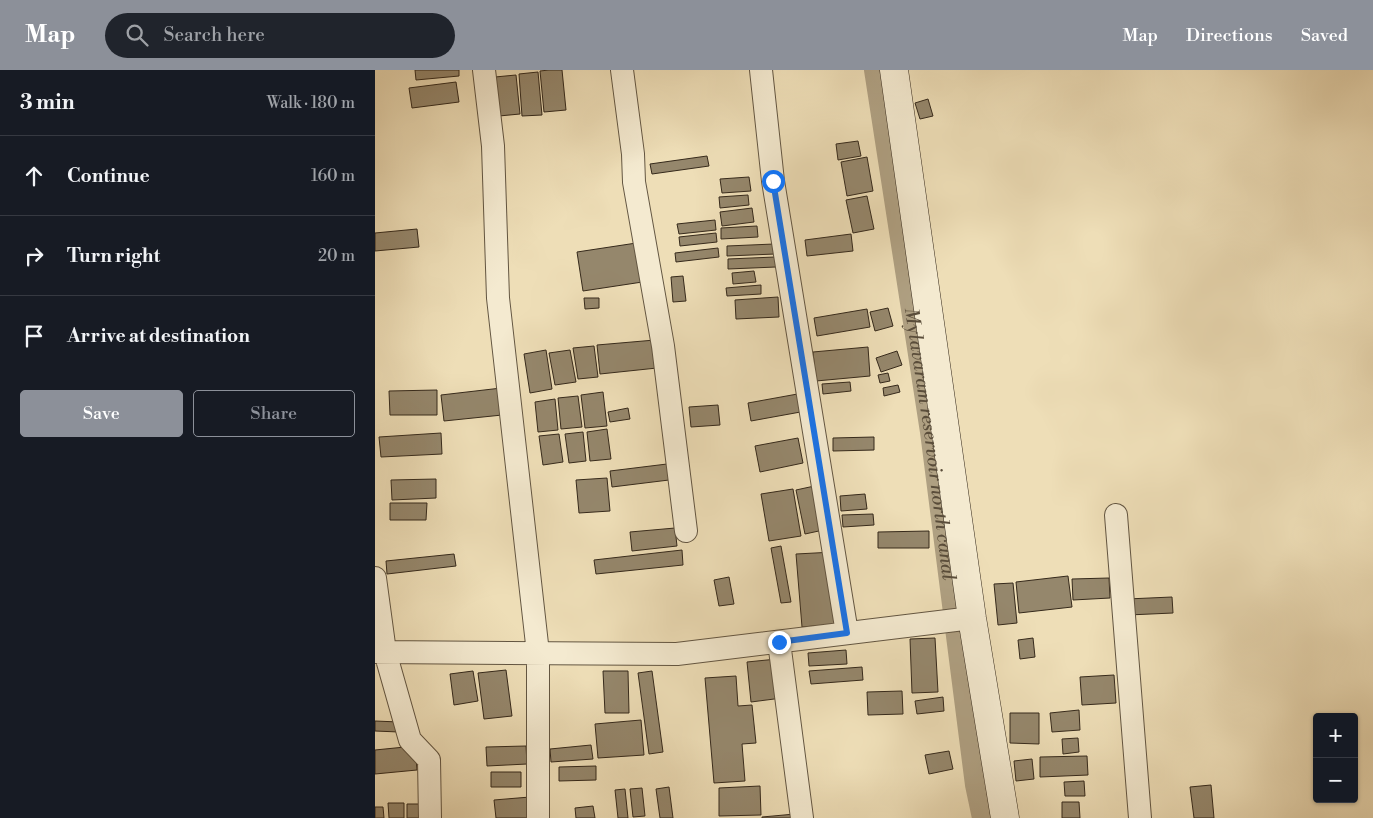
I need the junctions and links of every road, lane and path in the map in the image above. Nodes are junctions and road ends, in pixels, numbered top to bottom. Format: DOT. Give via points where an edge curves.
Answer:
graph roads {
  1 [pos="484,70"];
  2 [pos="622,70"];
  3 [pos="761,70"];
  4 [pos="894,70"];
  5 [pos="1116,515"];
  6 [pos="686,531"];
  7 [pos="375,578"];
  8 [pos="972,618"];
  9 [pos="847,633"];
  10 [pos="779,642"];
  11 [pos="380,652"];
  12 [pos="537,653"];
  13 [pos="430,818"];
  14 [pos="538,818"];
  15 [pos="802,818"];
  16 [pos="1005,818"];
  17 [pos="1139,818"];
  1 -- 12 [label="street" via="493,146 498,298"];
  2 -- 6 [label="street" via="634,182 663,346"];
  3 -- 9 [label="street" via="773,181"];
  4 -- 8 [label="main road"];
  5 -- 17 [label="street"];
  7 -- 11 [label="street"];
  8 -- 9 [label="street"];
  8 -- 16 [label="main road"];
  9 -- 10 [label="street"];
  10 -- 12 [label="street" via="677,654"];
  10 -- 15 [label="street"];
  11 -- 12 [label="street"];
  11 -- 13 [label="street" via="410,740 429,760"];
  12 -- 14 [label="street"];
}
